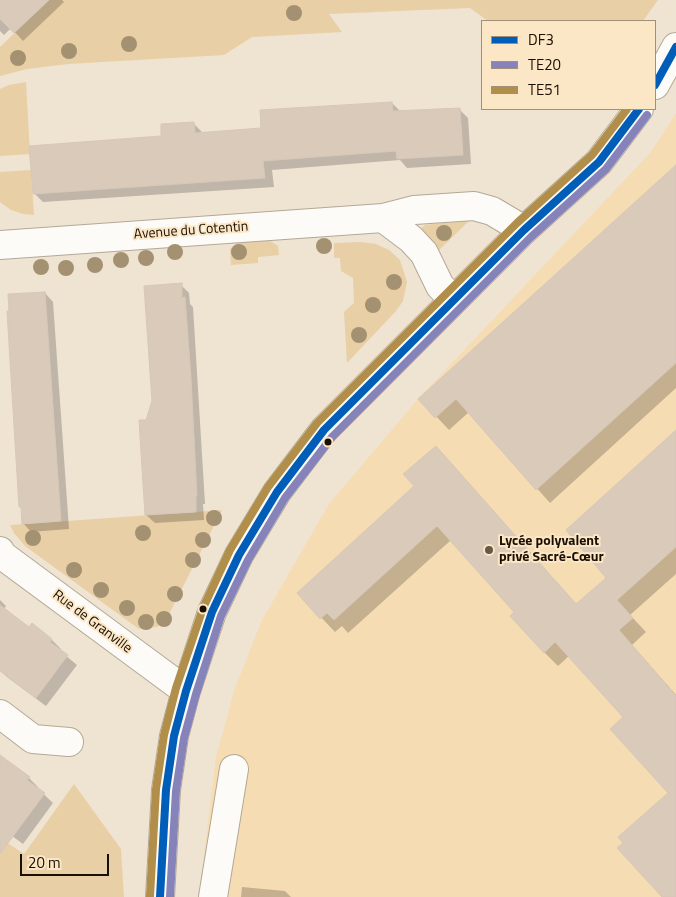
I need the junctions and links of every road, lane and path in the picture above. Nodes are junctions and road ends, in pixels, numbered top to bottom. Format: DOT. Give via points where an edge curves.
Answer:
graph roads {
  1 [pos="676,47"];
  2 [pos="656,83"];
  3 [pos="638,110"];
  4 [pos="383,218"];
  5 [pos="524,230"];
  6 [pos="0,245"];
  7 [pos="454,300"];
  8 [pos="0,551"];
  9 [pos="186,691"];
  10 [pos="0,714"];
  11 [pos="69,742"];
  12 [pos="234,769"];
  13 [pos="160,897"];
  14 [pos="213,897"];
  1 -- 2 [label="street"];
  3 -- 5 [label="street" via="598,162"];
  4 -- 5 [label="street, Avenue du Cotentin" via="414,210 474,206 492,211"];
  4 -- 6 [label="street, Avenue du Cotentin"];
  4 -- 7 [label="street" via="424,253 440,286"];
  5 -- 7 [label="street"];
  7 -- 9 [label="street" via="324,430 277,492 239,556 212,612"];
  8 -- 9 [label="street, Rue de Granville"];
  9 -- 13 [label="street" via="174,736 166,790"];
  10 -- 11 [label="street" via="33,739"];
  12 -- 14 [label="street"];
}
